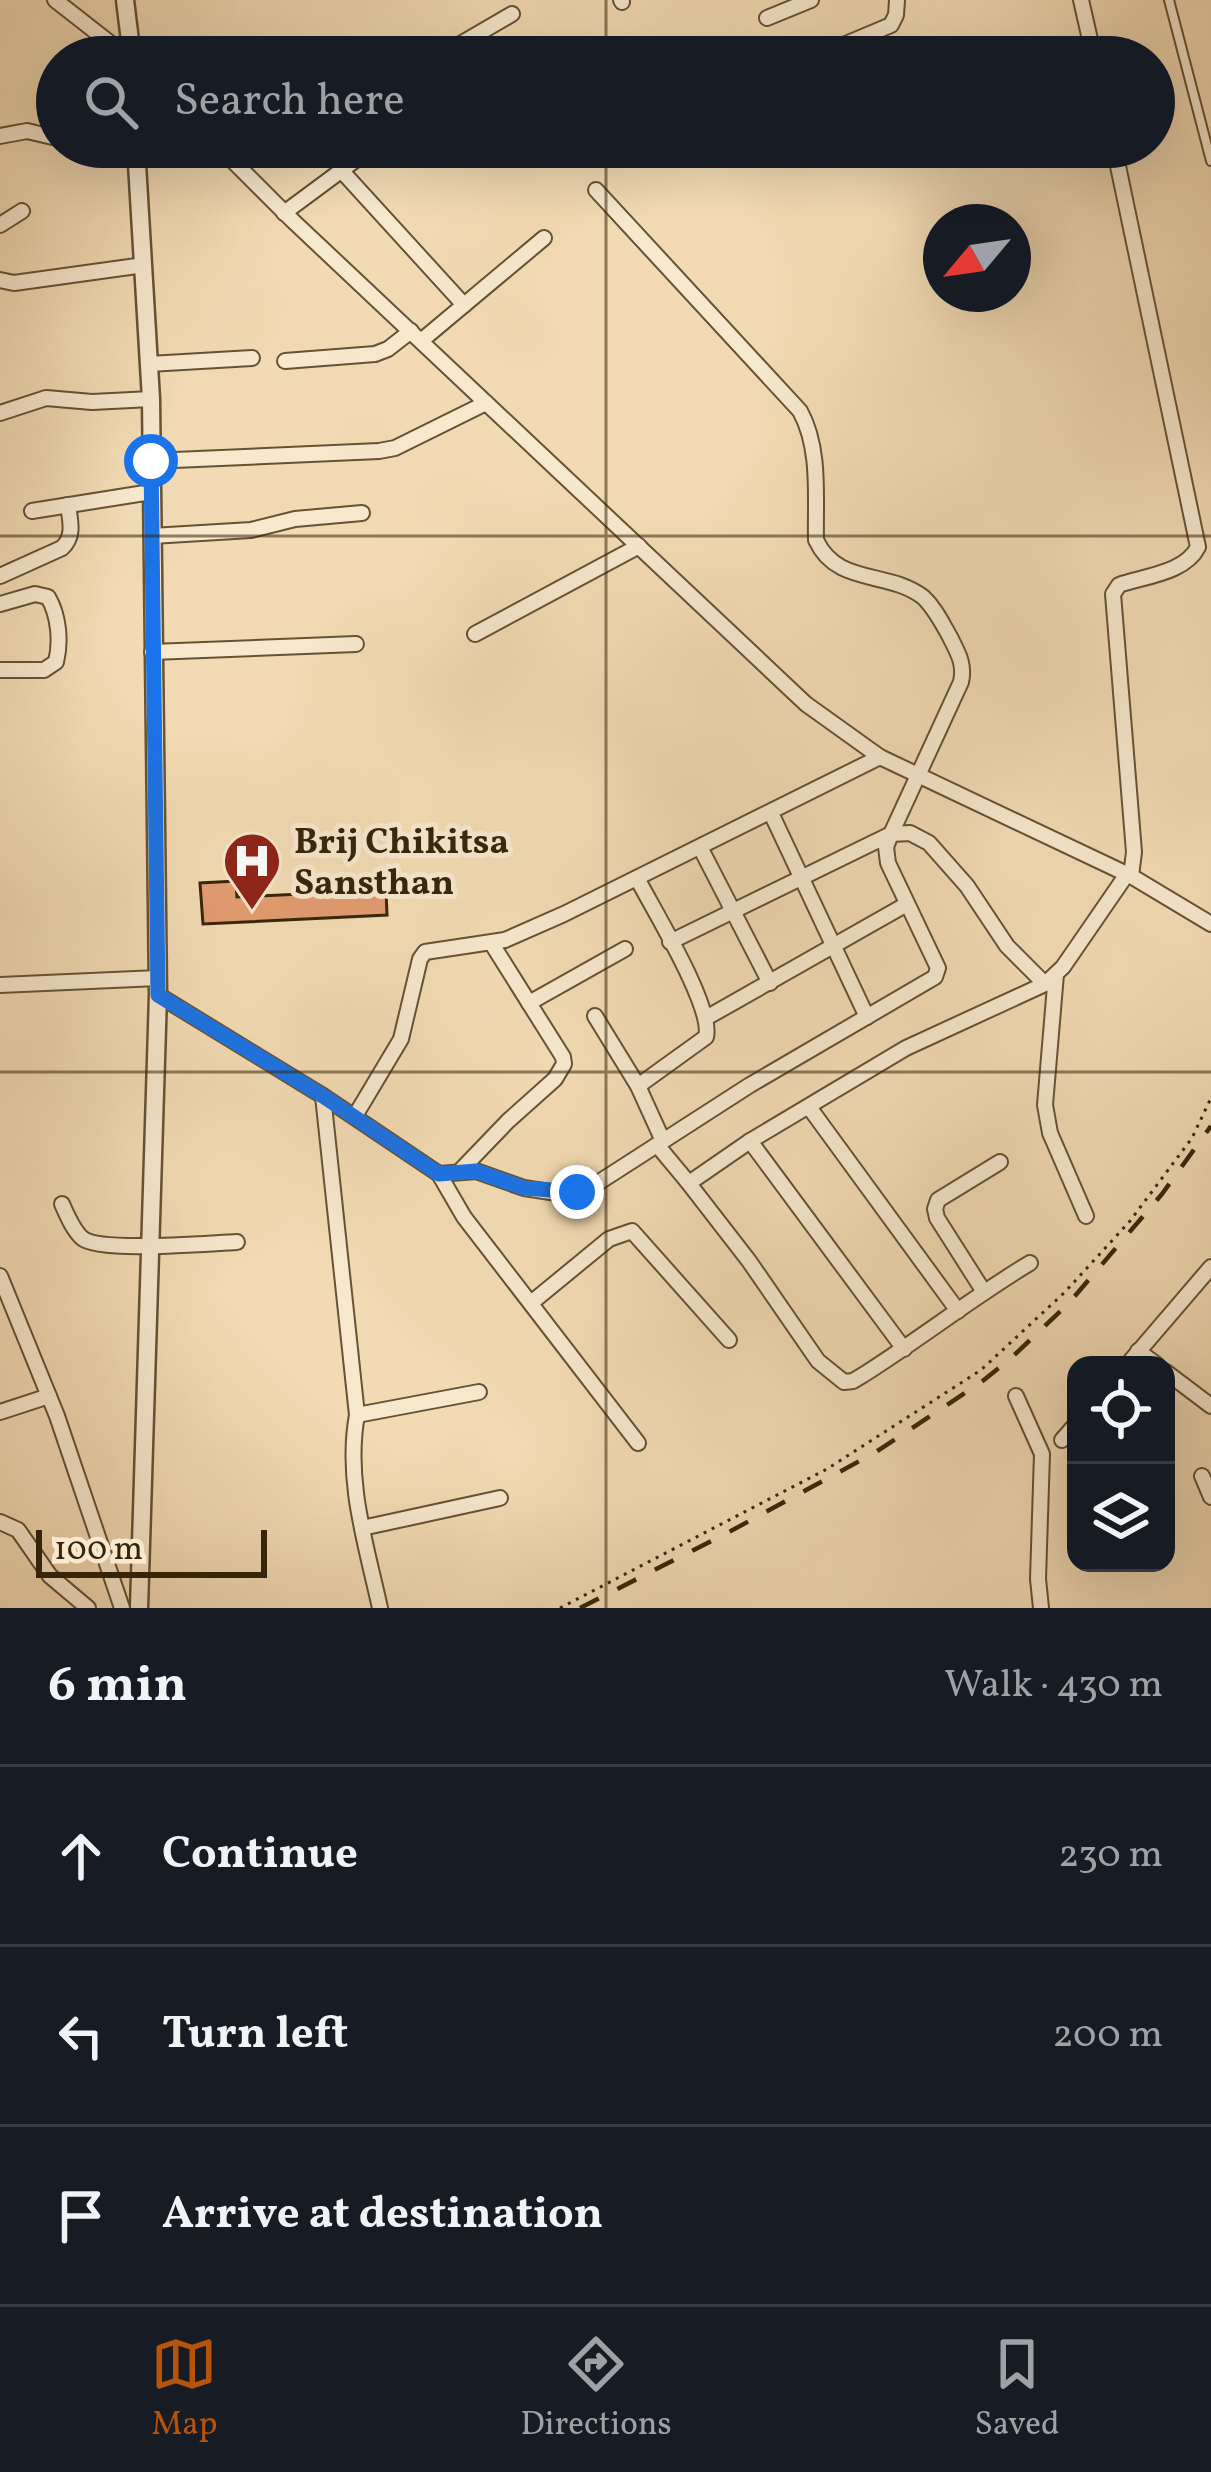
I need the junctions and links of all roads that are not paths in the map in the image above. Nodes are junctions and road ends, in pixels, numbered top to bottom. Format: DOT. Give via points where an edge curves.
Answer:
graph roads {
  1 [pos="55,0"];
  2 [pos="125,0"];
  3 [pos="812,0"];
  4 [pos="897,0"];
  5 [pos="1082,0"];
  6 [pos="1169,0"];
  7 [pos="512,14"];
  8 [pos="766,17"];
  9 [pos="102,36"];
  10 [pos="128,36"];
  11 [pos="474,36"];
  12 [pos="865,36"];
  13 [pos="1090,36"];
  14 [pos="36,132"];
  15 [pos="0,136"];
  16 [pos="1211,161"];
  17 [pos="137,168"];
  18 [pos="240,168"];
  19 [pos="1118,168"];
  20 [pos="340,169"];
  21 [pos="596,190"];
  22 [pos="22,211"];
  23 [pos="284,213"];
  24 [pos="0,226"];
  25 [pos="544,238"];
  26 [pos="144,265"];
  27 [pos="0,280"];
  28 [pos="464,305"];
  29 [pos="416,336"];
  30 [pos="252,358"];
  31 [pos="285,361"];
  32 [pos="149,364"];
  33 [pos="151,399"];
  34 [pos="486,403"];
  35 [pos="0,413"];
  36 [pos="151,461"];
  37 [pos="151,492"];
  38 [pos="68,505"];
  39 [pos="32,511"];
  40 [pos="362,513"];
  41 [pos="152,536"];
  42 [pos="639,546"];
  43 [pos="0,576"];
  44 [pos="0,604"];
  45 [pos="475,634"];
  46 [pos="356,644"];
  47 [pos="152,652"];
  48 [pos="0,670"];
  49 [pos="880,757"];
  50 [pos="917,775"];
  51 [pos="771,813"];
  52 [pos="892,834"];
  53 [pos="700,848"];
  54 [pos="1129,875"];
  55 [pos="637,878"];
  56 [pos="801,878"];
  57 [pos="908,904"];
  58 [pos="732,912"];
  59 [pos="1211,924"];
  60 [pos="670,943"];
  61 [pos="492,944"];
  62 [pos="834,947"];
  63 [pos="626,949"];
  64 [pos="1050,979"];
  65 [pos="770,983"];
  66 [pos="0,985"];
  67 [pos="158,986"];
  68 [pos="529,1003"];
  69 [pos="595,1016"];
  70 [pos="867,1017"];
  71 [pos="706,1018"];
  72 [pos="638,1086"];
  73 [pos="323,1096"];
  74 [pos="809,1106"];
  75 [pos="355,1116"];
  76 [pos="750,1141"];
  77 [pos="660,1143"];
  78 [pos="1000,1162"];
  79 [pos="459,1172"];
  80 [pos="439,1174"];
  81 [pos="687,1181"];
  82 [pos="62,1204"];
  83 [pos="1086,1216"];
  84 [pos="237,1242"];
  85 [pos="151,1246"];
  86 [pos="1030,1263"];
  87 [pos="1211,1267"];
  88 [pos="0,1276"];
  89 [pos="984,1292"];
  90 [pos="531,1304"];
  91 [pos="958,1312"];
  92 [pos="729,1340"];
  93 [pos="904,1349"];
  94 [pos="1138,1351"];
  95 [pos="1134,1356"];
  96 [pos="1145,1356"];
  97 [pos="1175,1379"];
  98 [pos="479,1392"];
  99 [pos="49,1396"];
  100 [pos="1016,1396"];
  101 [pos="1211,1406"];
  102 [pos="0,1412"];
  103 [pos="357,1415"];
  104 [pos="1067,1434"];
  105 [pos="1062,1440"];
  106 [pos="638,1443"];
  107 [pos="1202,1476"];
  108 [pos="1211,1497"];
  109 [pos="500,1498"];
  110 [pos="0,1522"];
  111 [pos="362,1528"];
  112 [pos="88,1608"];
  113 [pos="122,1608"];
  114 [pos="139,1608"];
  115 [pos="380,1608"];
  116 [pos="1041,1608"];
  1 -- 9 [label="street"];
  2 -- 10 [label="street"];
  3 -- 8 [label="street"];
  4 -- 12 [label="street" via="891,25"];
  5 -- 13 [label="street"];
  6 -- 16 [label="lane"];
  7 -- 11 [label="street"];
  14 -- 15 [label="street"];
  17 -- 26 [label="street"];
  18 -- 23 [label="street"];
  19 -- 54 [label="street" via="1198,547 1180,566 1113,594"];
  20 -- 23 [label="street"];
  20 -- 28 [label="street"];
  21 -- 50 [label="street" via="800,411 811,440 822,553 844,569 906,587 936,612 964,670"];
  22 -- 24 [label="street"];
  23 -- 29 [label="street"];
  25 -- 28 [label="street"];
  26 -- 27 [label="street"];
  26 -- 32 [label="street"];
  28 -- 29 [label="street"];
  29 -- 31 [label="street" via="375,354"];
  29 -- 34 [label="street"];
  30 -- 32 [label="street"];
  32 -- 33 [label="street"];
  33 -- 35 [label="street" via="46,398"];
  33 -- 36 [label="street"];
  34 -- 36 [label="street" via="379,451"];
  34 -- 42 [label="street"];
  36 -- 37 [label="street"];
  37 -- 38 [label="street"];
  37 -- 41 [label="street"];
  38 -- 39 [label="street"];
  38 -- 43 [label="street" via="69,542"];
  40 -- 41 [label="street"];
  41 -- 47 [label="street"];
  42 -- 45 [label="street"];
  42 -- 49 [label="street" via="806,704"];
  44 -- 48 [label="street" via="48,597 60,647 44,670"];
  46 -- 47 [label="street"];
  47 -- 67 [label="street"];
  49 -- 50 [label="street"];
  49 -- 51 [label="street"];
  50 -- 52 [label="street"];
  50 -- 54 [label="street"];
  51 -- 53 [label="street"];
  51 -- 56 [label="street"];
  52 -- 56 [label="street"];
  52 -- 57 [label="street" via="888,863"];
  52 -- 64 [label="street" via="929,844 1007,946"];
  53 -- 55 [label="street"];
  53 -- 58 [label="street"];
  54 -- 59 [label="street"];
  54 -- 64 [label="street"];
  55 -- 60 [label="street"];
  55 -- 61 [label="street"];
  56 -- 58 [label="street"];
  56 -- 62 [label="street"];
  57 -- 62 [label="street"];
  57 -- 70 [label="street" via="935,977"];
  58 -- 60 [label="street"];
  58 -- 65 [label="street"];
  60 -- 71 [label="street"];
  61 -- 68 [label="street"];
  61 -- 75 [label="street" via="425,952 401,1039"];
  62 -- 65 [label="street"];
  62 -- 70 [label="street"];
  63 -- 68 [label="street"];
  64 -- 74 [label="street" via="906,1048"];
  64 -- 83 [label="street" via="1045,1105"];
  65 -- 71 [label="street"];
  66 -- 67 [label="street"];
  67 -- 73 [label="street"];
  67 -- 85 [label="street"];
  68 -- 79 [label="street" via="564,1064"];
  69 -- 72 [label="street"];
  70 -- 77 [label="street"];
  71 -- 72 [label="street" via="706,1037"];
  72 -- 77 [label="street"];
  73 -- 75 [label="street"];
  73 -- 103 [label="street"];
  74 -- 76 [label="street"];
  74 -- 91 [label="street"];
  75 -- 80 [label="street"];
  76 -- 81 [label="street"];
  76 -- 93 [label="street"];
  77 -- 79 [label="street" via="577,1192"];
  77 -- 81 [label="street"];
  78 -- 89 [label="street" via="935,1209"];
  79 -- 80 [label="street"];
  80 -- 90 [label="street"];
  81 -- 93 [label="street" via="833,1376 853,1381"];
  82 -- 85 [label="street" via="84,1240"];
  84 -- 85 [label="street"];
  85 -- 114 [label="street"];
  86 -- 89 [label="street"];
  87 -- 94 [label="street"];
  88 -- 99 [label="street"];
  89 -- 91 [label="street"];
  90 -- 92 [label="street" via="609,1239 632,1231"];
  90 -- 106 [label="street"];
  91 -- 93 [label="street"];
  94 -- 95 [label="street"];
  94 -- 96 [label="street"];
  97 -- 101 [label="street"];
  98 -- 103 [label="street"];
  99 -- 102 [label="street"];
  99 -- 113 [label="street"];
  100 -- 116 [label="street" via="1042,1454"];
  103 -- 111 [label="street" via="352,1464"];
  104 -- 105 [label="street"];
  107 -- 108 [label="street"];
  109 -- 111 [label="street"];
  110 -- 112 [label="street" via="18,1530 50,1576"];
  111 -- 115 [label="street"];
}
